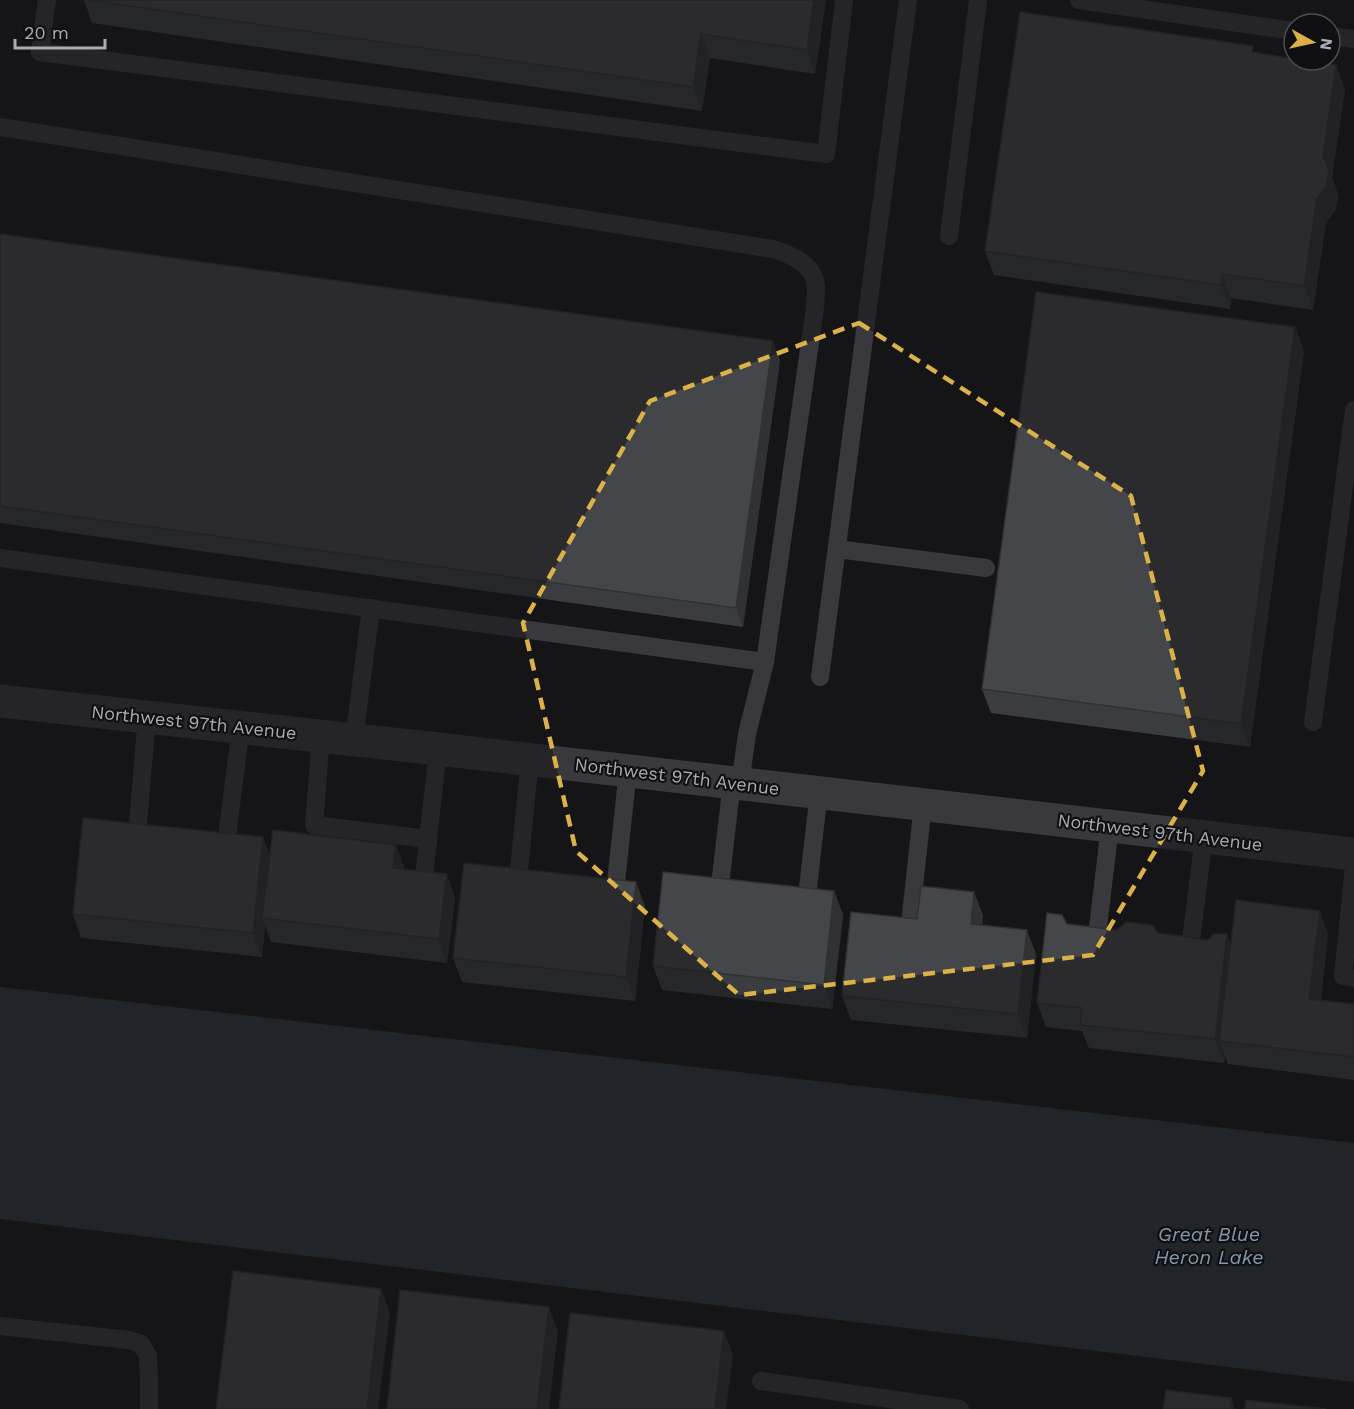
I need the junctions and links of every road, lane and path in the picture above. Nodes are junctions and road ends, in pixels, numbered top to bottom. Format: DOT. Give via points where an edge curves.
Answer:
graph roads {
  1 [pos="47,0"];
  2 [pos="844,0"];
  3 [pos="908,0"];
  4 [pos="978,0"];
  5 [pos="1079,0"];
  6 [pos="1282,29"];
  7 [pos="0,127"];
  8 [pos="949,236"];
  9 [pos="1354,410"];
  10 [pos="1349,491"];
  11 [pos="837,549"];
  12 [pos="0,558"];
  13 [pos="986,568"];
  14 [pos="371,608"];
  15 [pos="765,662"];
  16 [pos="820,677"];
  17 [pos="0,701"];
  18 [pos="147,717"];
  19 [pos="1313,722"];
  20 [pos="241,728"];
  21 [pos="321,736"];
  22 [pos="354,740"];
  23 [pos="438,749"];
  24 [pos="530,759"];
  25 [pos="627,770"];
  26 [pos="736,783"];
  27 [pos="819,792"];
  28 [pos="924,804"];
  29 [pos="1110,826"];
  30 [pos="136,835"];
  31 [pos="1204,836"];
  32 [pos="428,839"];
  33 [pos="226,844"];
  34 [pos="1354,854"];
  35 [pos="1354,867"];
  36 [pos="518,880"];
  37 [pos="423,885"];
  38 [pos="720,885"];
  39 [pos="615,892"];
  40 [pos="807,896"];
  41 [pos="910,924"];
  42 [pos="1097,936"];
  43 [pos="1191,941"];
  44 [pos="1354,978"];
  45 [pos="0,1326"];
  46 [pos="761,1382"];
  47 [pos="953,1408"];
  48 [pos="149,1409"];
  1 -- 2 [label="lane" via="40,52 826,154"];
  3 -- 11 [label="lane"];
  4 -- 8 [label="lane"];
  5 -- 6 [label="lane"];
  7 -- 15 [label="lane" via="773,249 800,260 810,269 816,286 815,307"];
  9 -- 10 [label="lane"];
  10 -- 19 [label="lane"];
  11 -- 13 [label="lane"];
  11 -- 16 [label="lane"];
  12 -- 14 [label="lane"];
  14 -- 15 [label="lane"];
  14 -- 22 [label="lane"];
  15 -- 26 [label="lane"];
  17 -- 18 [label="street, Northwest 97th Avenue"];
  18 -- 20 [label="street, Northwest 97th Avenue"];
  18 -- 30 [label="lane"];
  20 -- 21 [label="street, Northwest 97th Avenue"];
  20 -- 33 [label="lane"];
  21 -- 22 [label="street, Northwest 97th Avenue"];
  21 -- 32 [label="lane" via="314,825"];
  22 -- 23 [label="street, Northwest 97th Avenue"];
  23 -- 24 [label="street, Northwest 97th Avenue"];
  23 -- 32 [label="lane"];
  24 -- 25 [label="street, Northwest 97th Avenue"];
  24 -- 36 [label="lane"];
  25 -- 26 [label="street, Northwest 97th Avenue"];
  25 -- 39 [label="lane"];
  26 -- 27 [label="street, Northwest 97th Avenue"];
  26 -- 38 [label="lane"];
  27 -- 28 [label="street, Northwest 97th Avenue"];
  27 -- 40 [label="lane"];
  28 -- 29 [label="street, Northwest 97th Avenue"];
  28 -- 41 [label="lane"];
  29 -- 31 [label="street, Northwest 97th Avenue"];
  29 -- 42 [label="lane"];
  31 -- 34 [label="street, Northwest 97th Avenue"];
  31 -- 43 [label="lane"];
  32 -- 37 [label="lane"];
  35 -- 44 [label="lane" via="1343,976"];
  45 -- 48 [label="lane" via="141,1344 148,1356"];
  46 -- 47 [label="lane"];
}
